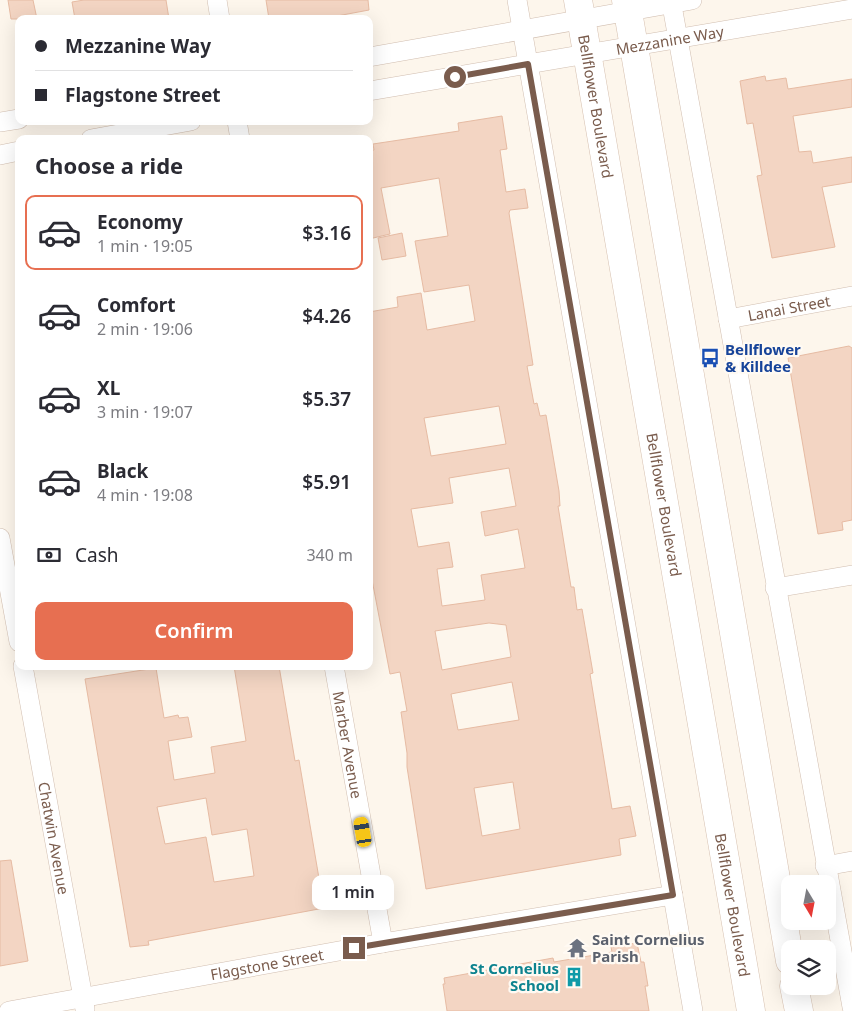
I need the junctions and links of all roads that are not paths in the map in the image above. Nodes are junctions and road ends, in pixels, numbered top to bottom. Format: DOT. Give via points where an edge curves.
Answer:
graph roads {
  1 [pos="216,0"];
  2 [pos="517,0"];
  3 [pos="692,0"];
  4 [pos="672,2"];
  5 [pos="627,5"];
  6 [pos="852,9"];
  7 [pos="580,10"];
  8 [pos="219,15"];
  9 [pos="522,30"];
  10 [pos="678,39"];
  11 [pos="634,46"];
  12 [pos="588,55"];
  13 [pos="373,56"];
  14 [pos="528,64"];
  15 [pos="373,90"];
  16 [pos="15,119"];
  17 [pos="0,122"];
  18 [pos="169,125"];
  19 [pos="113,135"];
  20 [pos="15,152"];
  21 [pos="0,155"];
  22 [pos="852,296"];
  23 [pos="728,319"];
  24 [pos="0,538"];
  25 [pos="852,575"];
  26 [pos="775,588"];
  27 [pos="15,620"];
  28 [pos="24,670"];
  29 [pos="335,670"];
  30 [pos="852,861"];
  31 [pos="825,866"];
  32 [pos="673,895"];
  33 [pos="786,940"];
  34 [pos="382,942"];
  35 [pos="796,995"];
  36 [pos="84,1005"];
  37 [pos="852,1007"];
  38 [pos="9,1011"];
  39 [pos="693,1011"];
  40 [pos="751,1011"];
  41 [pos="799,1011"];
  1 -- 8 [label="street"];
  2 -- 9 [label="street"];
  3 -- 4 [label="street"];
  4 -- 5 [label="street"];
  4 -- 10 [label="street"];
  5 -- 7 [label="street"];
  5 -- 11 [label="main road"];
  6 -- 10 [label="street, Mezzanine Way"];
  7 -- 9 [label="street"];
  7 -- 12 [label="main road, Bellflower Boulevard"];
  9 -- 13 [label="street"];
  9 -- 14 [label="street"];
  10 -- 11 [label="street, Mezzanine Way"];
  10 -- 23 [label="street"];
  11 -- 12 [label="street, Mezzanine Way"];
  11 -- 33 [label="main road"];
  12 -- 14 [label="street, Mezzanine Way"];
  12 -- 40 [label="main road, Bellflower Boulevard"];
  14 -- 15 [label="street, Mezzanine Way"];
  14 -- 32 [label="street"];
  16 -- 17 [label="street"];
  18 -- 19 [label="street"];
  20 -- 21 [label="street"];
  22 -- 23 [label="street, Lanai Street"];
  23 -- 26 [label="street"];
  24 -- 27 [label="street"];
  25 -- 26 [label="street"];
  26 -- 31 [label="street"];
  28 -- 36 [label="street, Chatwin Avenue"];
  29 -- 34 [label="street, Marber Avenue"];
  30 -- 31 [label="street"];
  31 -- 37 [label="street"];
  32 -- 34 [label="street, Flagstone Street"];
  32 -- 39 [label="street"];
  34 -- 36 [label="street, Flagstone Street"];
  35 -- 41 [label="main road"];
  36 -- 38 [label="street, Flagstone Street"];
}
